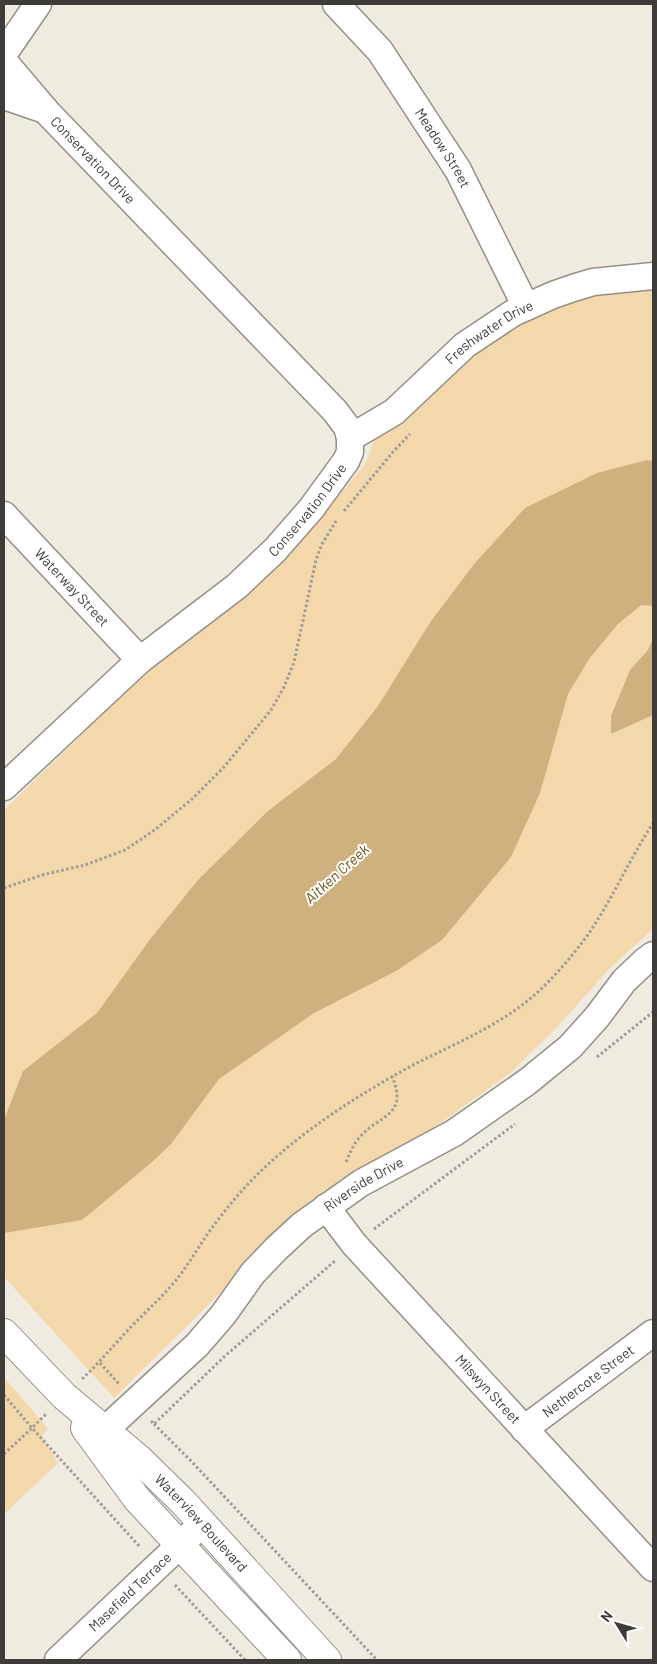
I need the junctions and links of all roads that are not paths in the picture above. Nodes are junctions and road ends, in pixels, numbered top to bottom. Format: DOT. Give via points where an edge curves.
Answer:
graph roads {
  1 [pos="37,4"];
  2 [pos="336,4"];
  3 [pos="4,24"];
  4 [pos="5,61"];
  5 [pos="4,96"];
  6 [pos="46,111"];
  7 [pos="653,276"];
  8 [pos="526,307"];
  9 [pos="350,438"];
  10 [pos="4,514"];
  11 [pos="140,660"];
  12 [pos="4,787"];
  13 [pos="653,955"];
  14 [pos="336,1200"];
  15 [pos="4,1333"];
  16 [pos="653,1333"];
  17 [pos="524,1430"];
  18 [pos="99,1435"];
  19 [pos="202,1524"];
  20 [pos="180,1545"];
  21 [pos="653,1568"];
  22 [pos="58,1660"];
  23 [pos="287,1660"];
  24 [pos="328,1660"];
  1 -- 3 [label="street"];
  1 -- 4 [label="street"];
  2 -- 8 [label="street, Meadow Street" via="380,51 458,170"];
  4 -- 6 [label="street, Conservation Drive"];
  5 -- 6 [label="street, Conservation Drive"];
  6 -- 9 [label="street, Conservation Drive" via="335,411 347,427"];
  7 -- 8 [label="street, Freshwater Drive" via="593,282"];
  8 -- 9 [label="street, Freshwater Drive" via="465,345 394,412"];
  9 -- 11 [label="street, Conservation Drive" via="350,452 342,468 275,550 237,586"];
  10 -- 11 [label="street, Waterway Street"];
  11 -- 12 [label="street, Conservation Drive"];
  13 -- 14 [label="street, Riverside Drive" via="624,981 570,1048 527,1082 454,1132"];
  14 -- 17 [label="street, Milswyn Street" via="354,1244"];
  14 -- 18 [label="street, Riverside Drive" via="276,1249 197,1345"];
  15 -- 18 [label="street, Waterview Boulevard"];
  16 -- 17 [label="street, Nethercote Street"];
  17 -- 21 [label="street, Milswyn Street"];
  18 -- 19 [label="street, Waterview Boulevard" via="139,1459"];
  18 -- 20 [label="street, Waterview Boulevard" via="137,1499"];
  19 -- 20 [label="street, Masefield Terrace"];
  19 -- 24 [label="street, Waterview Boulevard"];
  20 -- 22 [label="street, Masefield Terrace"];
  20 -- 23 [label="street, Waterview Boulevard"];
}
